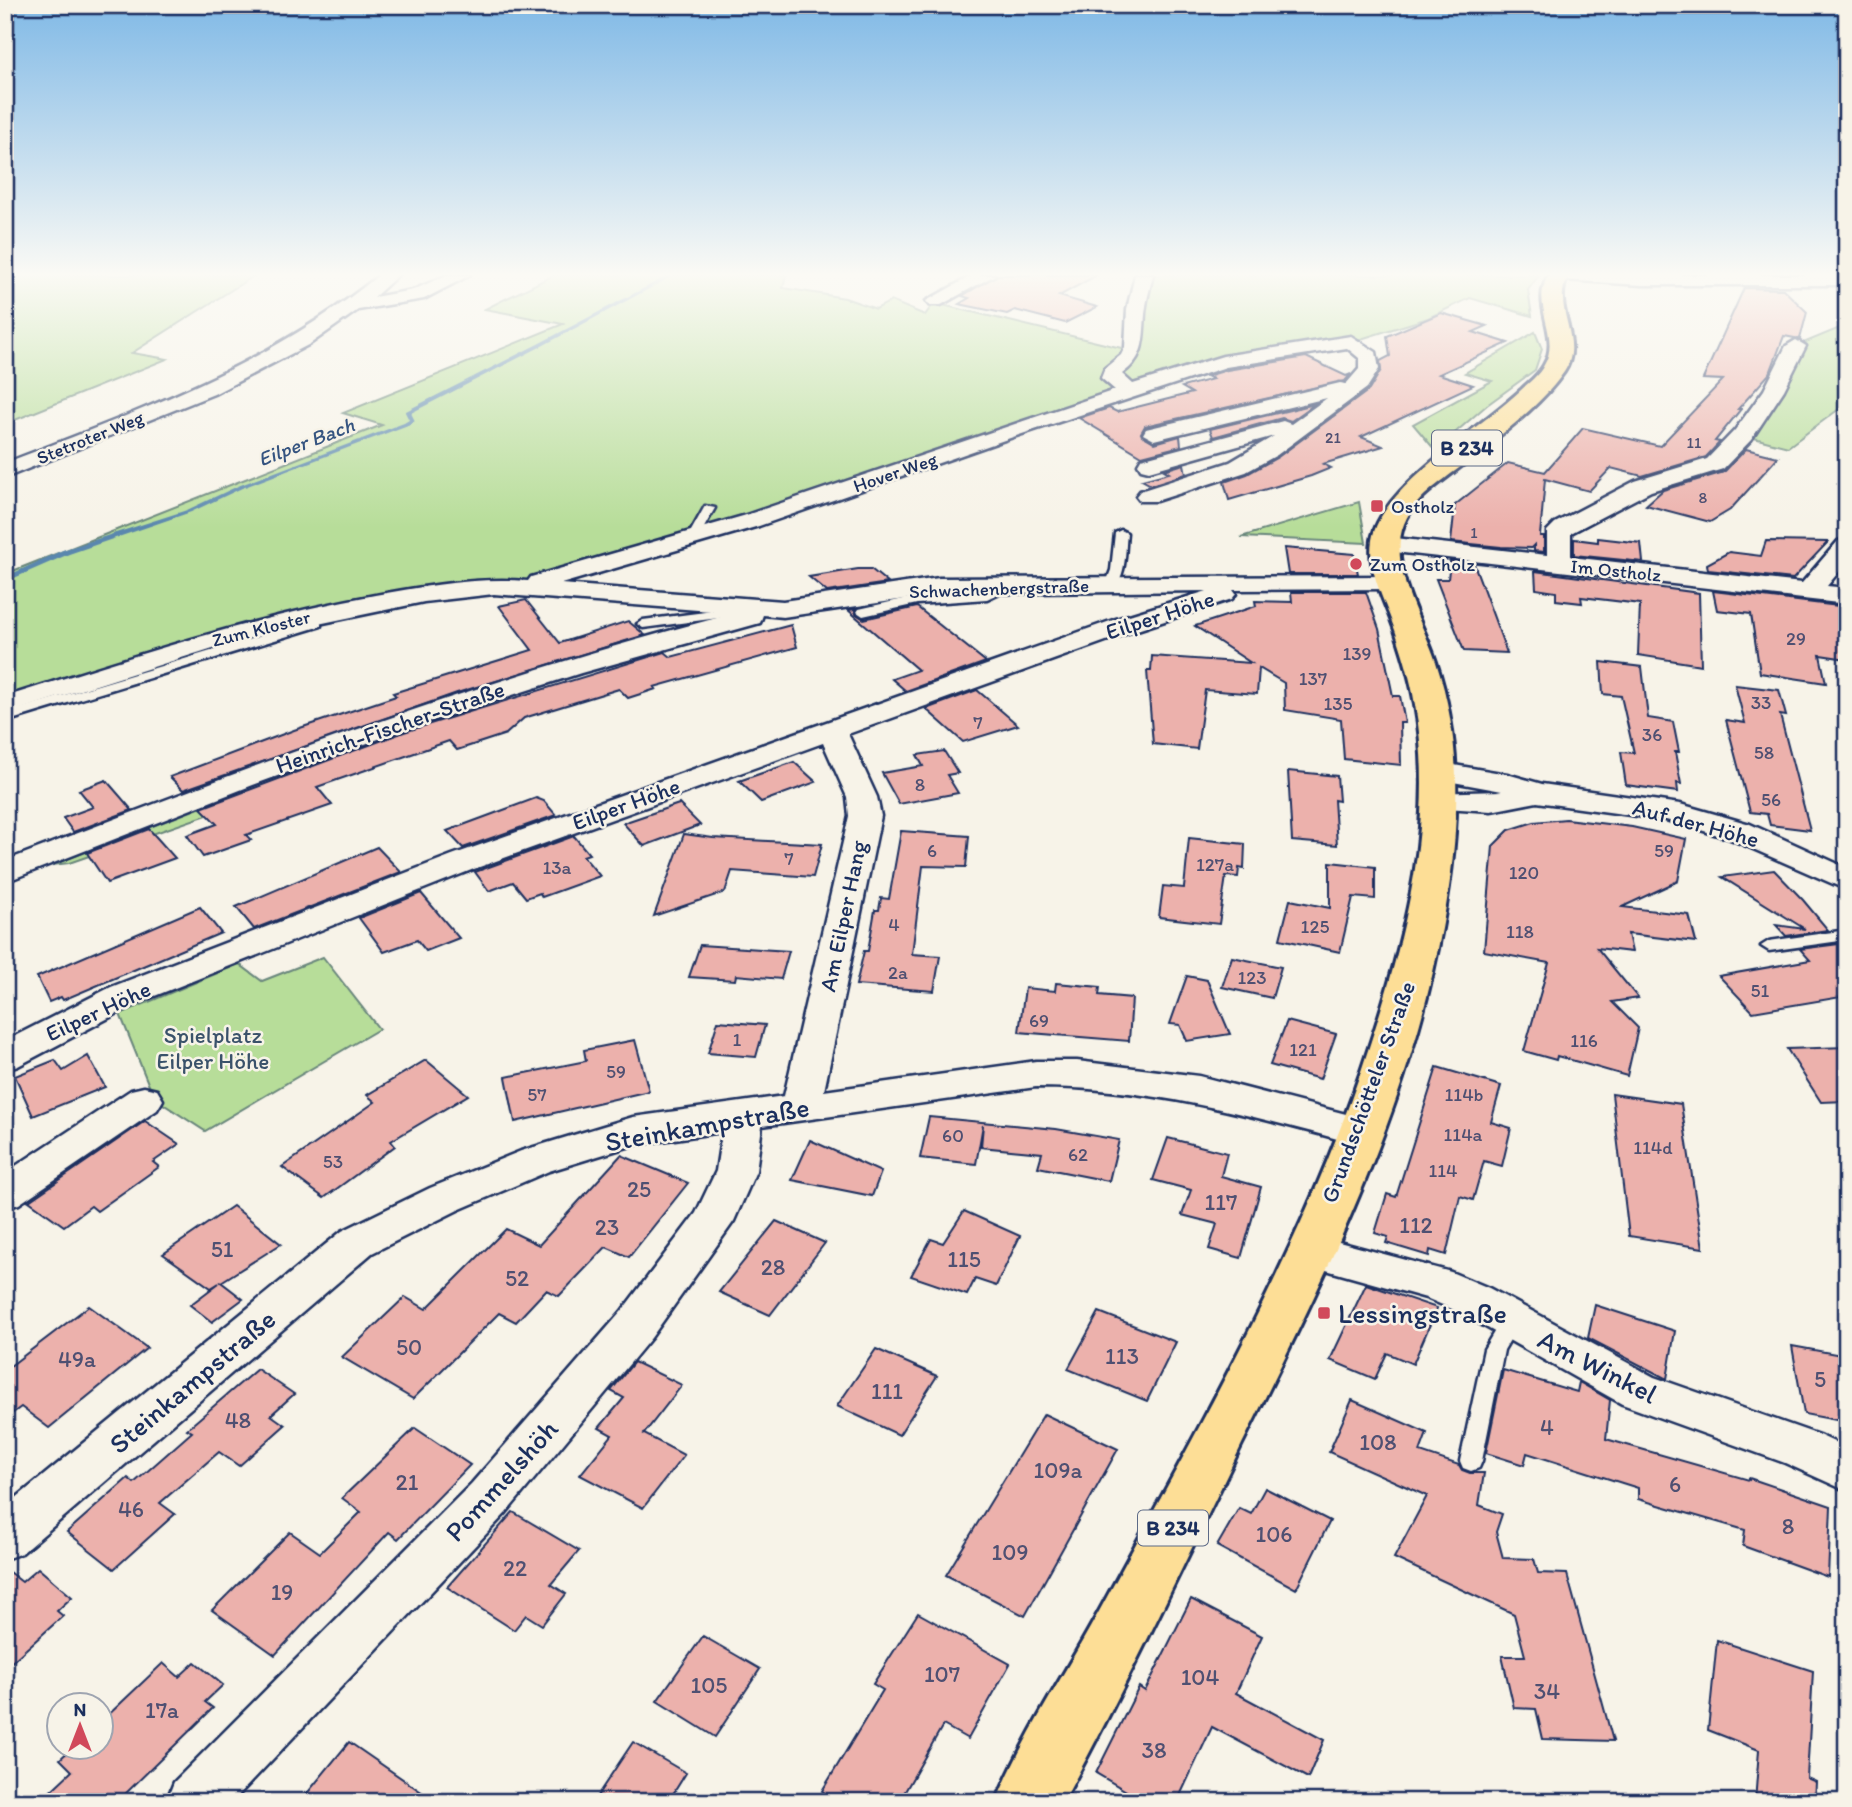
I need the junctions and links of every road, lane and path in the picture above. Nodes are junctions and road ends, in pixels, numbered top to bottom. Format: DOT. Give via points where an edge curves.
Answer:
graph roads {
  1 [pos="264,359"];
  2 [pos="1129,359"];
  3 [pos="1236,359"];
  4 [pos="1559,359"];
  5 [pos="1789,359"];
  6 [pos="1369,360"];
  7 [pos="1344,366"];
  8 [pos="1360,384"];
  9 [pos="1131,392"];
  10 [pos="1204,401"];
  11 [pos="1165,410"];
  12 [pos="1309,420"];
  13 [pos="1154,434"];
  14 [pos="1149,464"];
  15 [pos="5,471"];
  16 [pos="1148,496"];
  17 [pos="709,508"];
  18 [pos="1121,533"];
  19 [pos="692,540"];
  20 [pos="1386,544"];
  21 [pos="1847,546"];
  22 [pos="1559,563"];
  23 [pos="1392,581"];
  24 [pos="1112,583"];
  25 [pos="1259,583"];
  26 [pos="1008,584"];
  27 [pos="524,586"];
  28 [pos="1808,592"];
  29 [pos="1847,596"];
  30 [pos="342,609"];
  31 [pos="774,609"];
  32 [pos="863,612"];
  33 [pos="643,624"];
  34 [pos="5,706"];
  35 [pos="5,718"];
  36 [pos="832,730"];
  37 [pos="1441,786"];
  38 [pos="5,872"];
  39 [pos="1847,880"];
  40 [pos="1847,935"];
  41 [pos="1769,946"];
  42 [pos="5,1057"];
  43 [pos="144,1100"];
  44 [pos="802,1107"];
  45 [pos="744,1116"];
  46 [pos="1359,1131"];
  47 [pos="5,1193"];
  48 [pos="1310,1250"];
  49 [pos="1511,1321"];
  50 [pos="1471,1461"];
  51 [pos="1847,1470"];
  52 [pos="5,1537"];
  53 [pos="194,1802"];
  54 [pos="1028,1802"];
  1 -- 15 [label="street, Stetroter Weg" via="228,379"];
  2 -- 9 [label="street" via="1111,378"];
  3 -- 9 [label="street, Hover Weg"];
  4 -- 20 [label="main road, B 234" via="1405,502 1392,521"];
  5 -- 22 [label="street" via="1743,435 1715,464 1643,486 1563,528 1559,531"];
  6 -- 7 [label="street"];
  6 -- 8 [label="street"];
  8 -- 12 [label="street"];
  8 -- 13 [label="street"];
  9 -- 19 [label="street, Hover Weg"];
  10 -- 11 [label="street"];
  12 -- 14 [label="street"];
  12 -- 16 [label="street" via="1238,467"];
  17 -- 19 [label="lane"];
  18 -- 24 [label="lane"];
  19 -- 27 [label="street, Hover Weg"];
  20 -- 22 [label="street, Im Ostholz"];
  20 -- 23 [label="main road, Grundschötteler Straße / B 234"];
  21 -- 28 [label="street"];
  22 -- 28 [label="street, Im Ostholz"];
  23 -- 25 [label="street, Schwachenbergstraße"];
  23 -- 37 [label="main road, Grundschötteler Straße / B 234" via="1433,702"];
  24 -- 25 [label="street, Schwachenbergstraße"];
  24 -- 26 [label="street, Schwachenbergstraße"];
  25 -- 36 [label="street, Eilper Höhe" via="1122,626"];
  26 -- 31 [label="street, Schwachenbergstraße" via="920,588"];
  26 -- 32 [label="lane" via="987,595 918,600"];
  27 -- 30 [label="street, Zum Kloster" via="424,594"];
  27 -- 31 [label="street, Schwachenbergstraße"];
  28 -- 29 [label="street, Im Ostholz"];
  30 -- 34 [label="street, Zum Kloster" via="224,636"];
  30 -- 35 [label="lane" via="339,616"];
  31 -- 33 [label="lane"];
  31 -- 38 [label="street, Heinrich-Fischer-Straße" via="422,715 276,766"];
  36 -- 42 [label="street, Eilper Höhe" via="463,862 124,995"];
  36 -- 44 [label="street, Am Eilper Hang" via="862,797 865,816"];
  37 -- 39 [label="street, Auf der Höhe" via="1490,802 1537,793 1640,805 1701,819 1780,847"];
  37 -- 46 [label="main road, Grundschötteler Straße / B 234" via="1428,900 1406,993"];
  40 -- 41 [label="lane"];
  43 -- 47 [label="street"];
  44 -- 45 [label="street, Steinkampstraße"];
  44 -- 46 [label="street, Steinkampstraße" via="1066,1072 1183,1085"];
  45 -- 52 [label="street, Steinkampstraße" via="633,1131 535,1161 358,1242"];
  45 -- 53 [label="street, Pommelshöh" via="736,1171 713,1221 636,1325 489,1498"];
  46 -- 48 [label="main road, Grundschötteler Straße / B 234"];
  48 -- 49 [label="street, Am Winkel" via="1436,1284"];
  48 -- 54 [label="main road, Grundschötteler Straße / B 234" via="1186,1504"];
  49 -- 50 [label="lane" via="1494,1349"];
  49 -- 51 [label="street, Am Winkel" via="1638,1391 1802,1449"];
}
